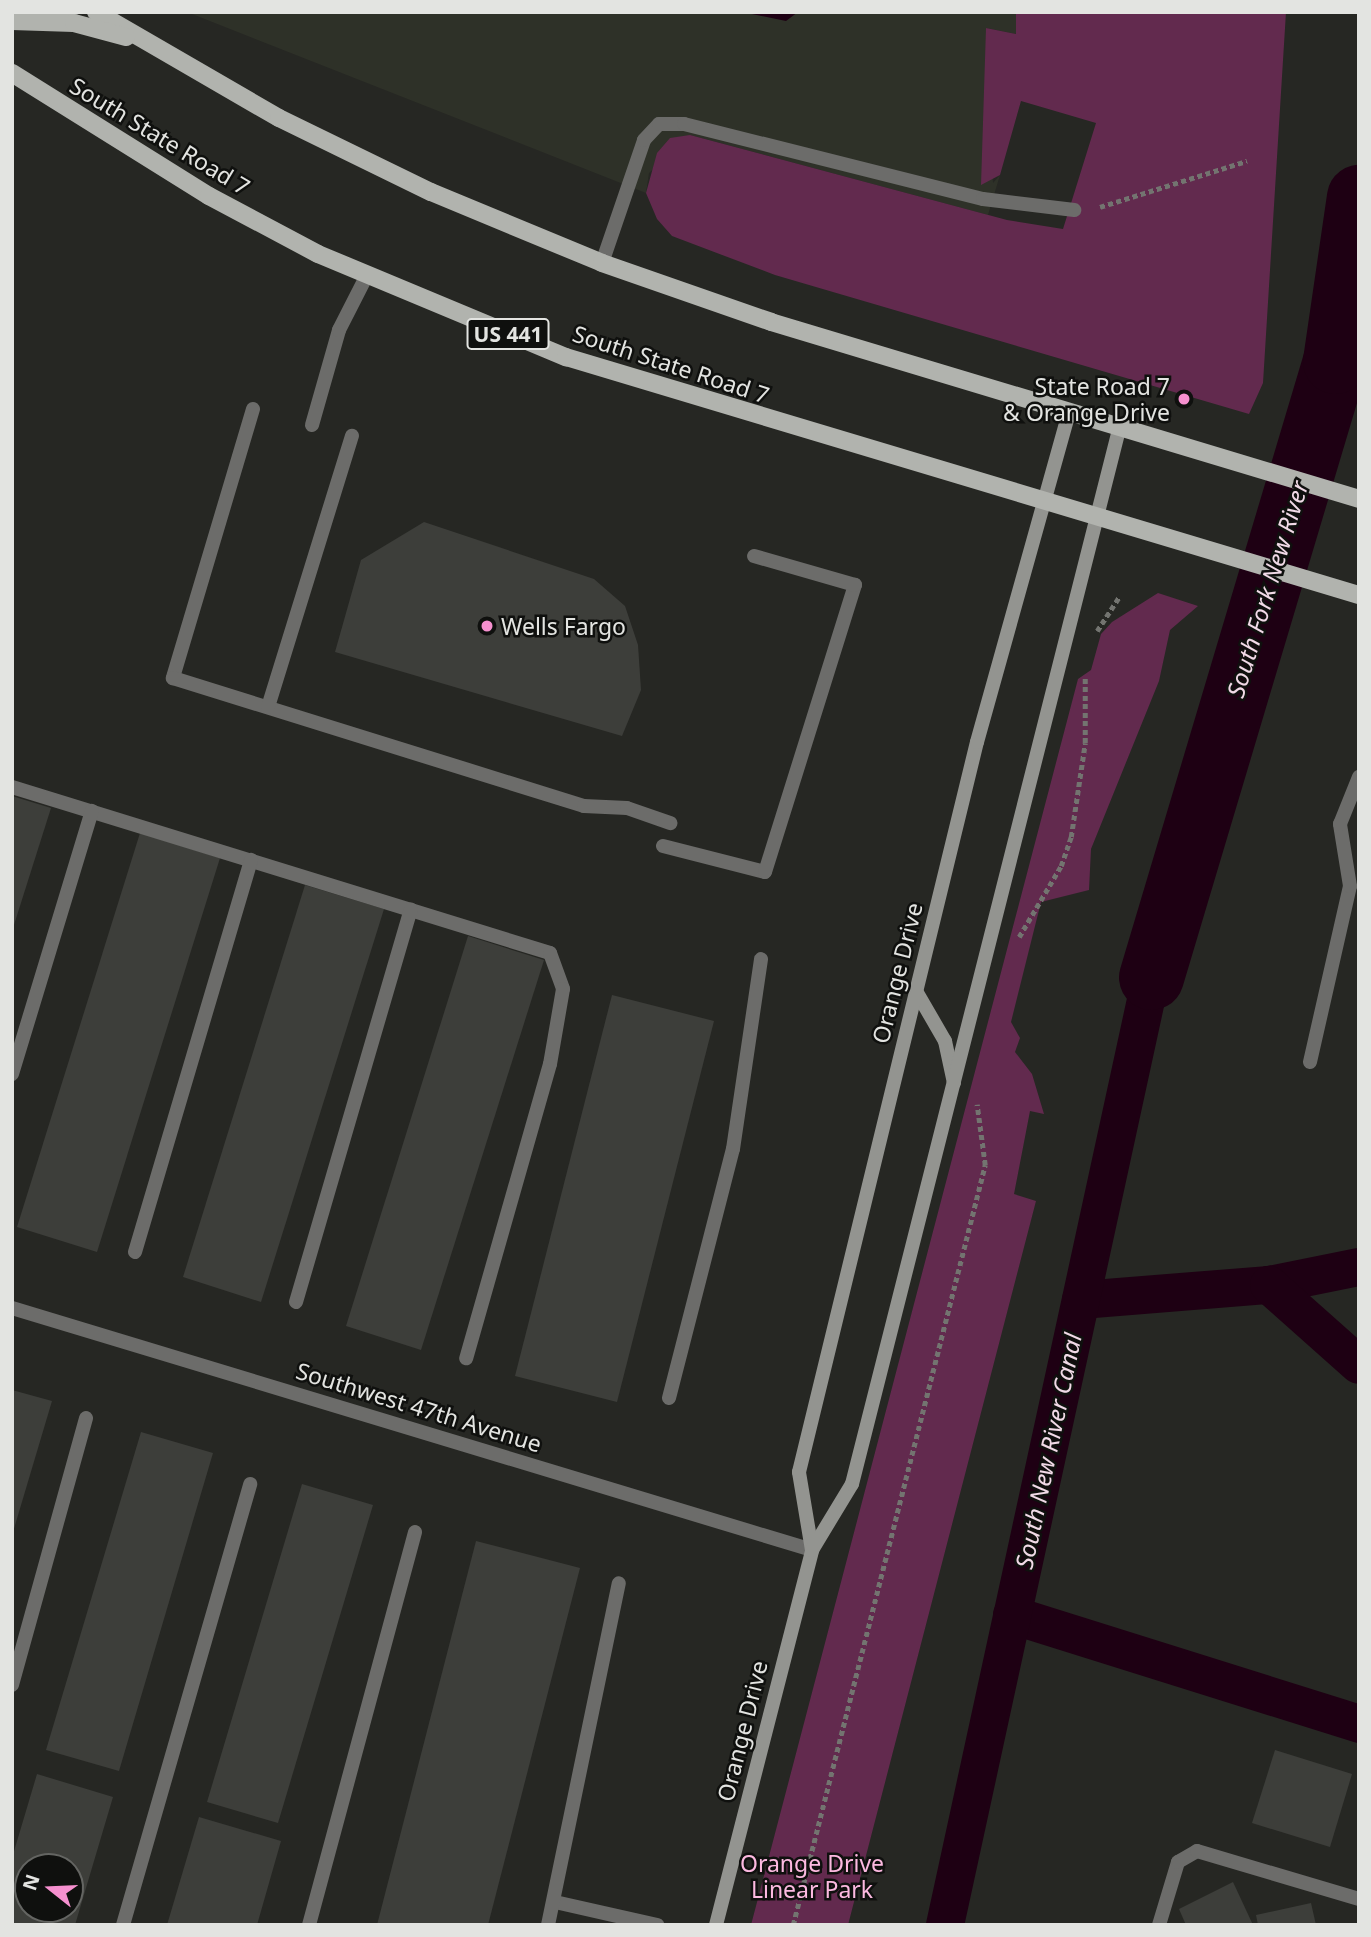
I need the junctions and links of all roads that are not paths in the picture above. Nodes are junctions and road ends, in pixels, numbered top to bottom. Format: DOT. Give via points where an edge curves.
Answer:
graph roads {
  1 [pos="96,12"];
  2 [pos="12,21"];
  3 [pos="146,43"];
  4 [pos="12,73"];
  5 [pos="1074,210"];
  6 [pos="602,263"];
  7 [pos="367,275"];
  8 [pos="253,409"];
  9 [pos="1069,412"];
  10 [pos="312,425"];
  11 [pos="1120,426"];
  12 [pos="352,436"];
  13 [pos="1359,499"];
  14 [pos="1043,503"];
  15 [pos="1095,519"];
  16 [pos="754,556"];
  17 [pos="1359,596"];
  18 [pos="268,707"];
  19 [pos="1359,777"];
  20 [pos="12,787"];
  21 [pos="92,811"];
  22 [pos="670,822"];
  23 [pos="663,846"];
  24 [pos="251,860"];
  25 [pos="411,910"];
  26 [pos="761,959"];
  27 [pos="916,991"];
  28 [pos="1310,1062"];
  29 [pos="12,1074"];
  30 [pos="954,1088"];
  31 [pos="135,1252"];
  32 [pos="296,1302"];
  33 [pos="12,1308"];
  34 [pos="466,1358"];
  35 [pos="669,1398"];
  36 [pos="86,1418"];
  37 [pos="250,1484"];
  38 [pos="415,1532"];
  39 [pos="812,1549"];
  40 [pos="619,1583"];
  41 [pos="12,1685"];
  42 [pos="1359,1899"];
  43 [pos="555,1902"];
  44 [pos="122,1925"];
  45 [pos="309,1925"];
  46 [pos="548,1925"];
  47 [pos="657,1925"];
  48 [pos="716,1925"];
  49 [pos="1159,1925"];
  1 -- 3 [label="main road"];
  2 -- 3 [label="main road" via="74,23"];
  3 -- 6 [label="main road" via="431,192"];
  4 -- 7 [label="main road, South State Road 7 / US 441" via="209,196"];
  5 -- 6 [label="street" via="983,200 684,124 659,124 643,140"];
  6 -- 9 [label="main road" via="771,322"];
  7 -- 10 [label="street" via="339,330"];
  7 -- 14 [label="main road, South State Road 7 / US 441" via="566,357"];
  8 -- 18 [label="street" via="173,678"];
  9 -- 11 [label="main road"];
  9 -- 14 [label="street, Orange Drive"];
  11 -- 13 [label="main road"];
  11 -- 15 [label="street, Orange Drive"];
  12 -- 18 [label="street"];
  14 -- 15 [label="main road, South State Road 7 / US 441"];
  14 -- 27 [label="street, Orange Drive"];
  15 -- 17 [label="main road, South State Road 7 / US 441"];
  15 -- 30 [label="street, Orange Drive"];
  16 -- 23 [label="street" via="855,585 765,872"];
  18 -- 22 [label="street" via="584,806 628,807"];
  19 -- 28 [label="street" via="1340,824 1350,886"];
  20 -- 21 [label="street"];
  21 -- 24 [label="street"];
  21 -- 29 [label="street"];
  24 -- 25 [label="street"];
  24 -- 31 [label="street"];
  25 -- 32 [label="street"];
  25 -- 34 [label="street" via="550,953 563,989 550,1064"];
  26 -- 35 [label="street" via="733,1149"];
  27 -- 30 [label="street" via="945,1041"];
  27 -- 39 [label="street, Orange Drive" via="799,1472"];
  30 -- 39 [label="street, Orange Drive" via="852,1483"];
  33 -- 39 [label="street, Southwest 47th Avenue"];
  36 -- 41 [label="street"];
  37 -- 44 [label="street"];
  38 -- 45 [label="street"];
  39 -- 48 [label="street, Orange Drive"];
  40 -- 43 [label="street"];
  42 -- 49 [label="street" via="1197,1851 1178,1862"];
  43 -- 46 [label="street"];
  43 -- 47 [label="street"];
}
